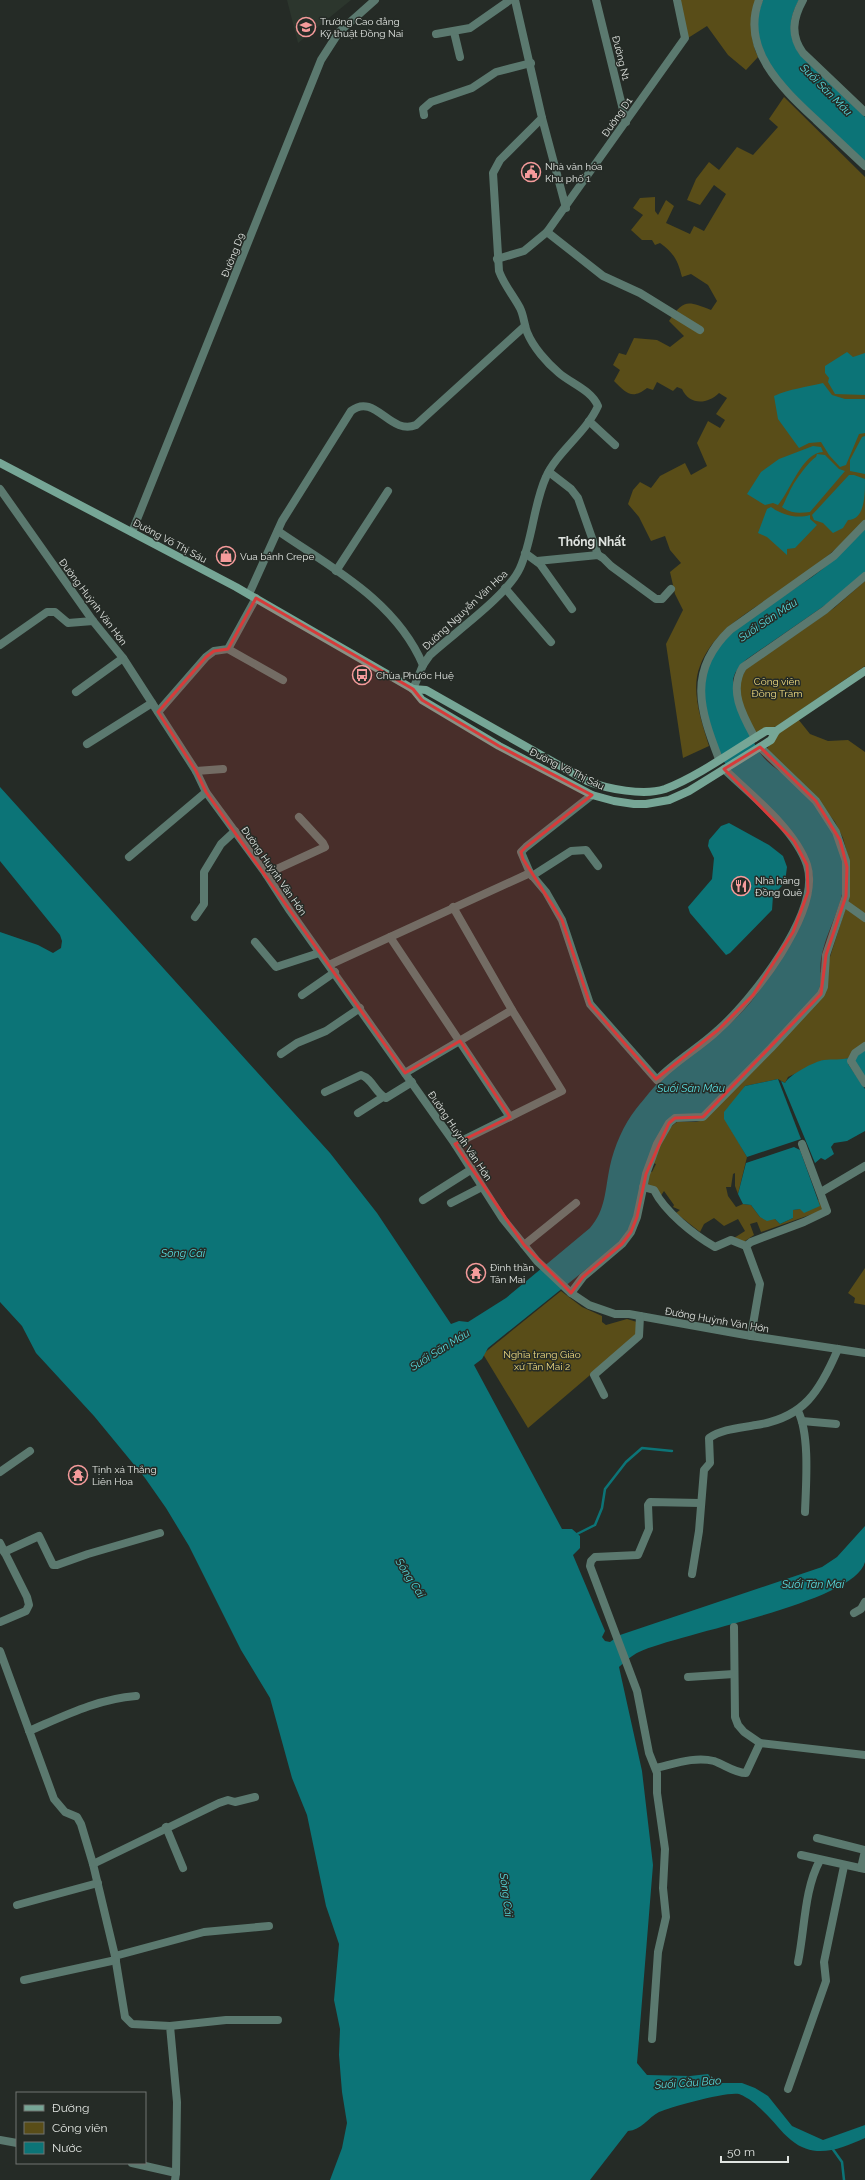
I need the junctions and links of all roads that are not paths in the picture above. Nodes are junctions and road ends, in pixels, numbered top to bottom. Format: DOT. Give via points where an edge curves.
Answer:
graph roads {
  1 [pos="375,0"];
  2 [pos="510,0"];
  3 [pos="515,0"];
  4 [pos="596,0"];
  5 [pos="676,0"];
  6 [pos="759,0"];
  7 [pos="803,0"];
  8 [pos="454,32"];
  9 [pos="436,34"];
  10 [pos="460,57"];
  11 [pos="531,64"];
  12 [pos="865,112"];
  13 [pos="424,115"];
  14 [pos="542,118"];
  15 [pos="626,122"];
  16 [pos="865,166"];
  17 [pos="566,208"];
  18 [pos="547,232"];
  19 [pos="497,258"];
  20 [pos="525,326"];
  21 [pos="700,330"];
  22 [pos="589,421"];
  23 [pos="615,445"];
  24 [pos="0,463"];
  25 [pos="549,472"];
  26 [pos="388,491"];
  27 [pos="1,493"];
  28 [pos="865,524"];
  29 [pos="278,531"];
  30 [pos="132,532"];
  31 [pos="525,553"];
  32 [pos="598,555"];
  33 [pos="537,561"];
  34 [pos="336,571"];
  35 [pos="865,576"];
  36 [pos="505,588"];
  37 [pos="671,589"];
  38 [pos="252,596"];
  39 [pos="572,609"];
  40 [pos="93,621"];
  41 [pos="551,642"];
  42 [pos="0,646"];
  43 [pos="228,649"];
  44 [pos="123,658"];
  45 [pos="423,665"];
  46 [pos="865,671"];
  47 [pos="283,680"];
  48 [pos="412,689"];
  49 [pos="76,692"];
  50 [pos="152,703"];
  51 [pos="158,712"];
  52 [pos="776,731"];
  53 [pos="755,738"];
  54 [pos="87,744"];
  55 [pos="760,747"];
  56 [pos="719,760"];
  57 [pos="223,769"];
  58 [pos="724,770"];
  59 [pos="196,771"];
  60 [pos="206,792"];
  61 [pos="592,795"];
  62 [pos="299,817"];
  63 [pos="235,831"];
  64 [pos="129,857"];
  65 [pos="598,866"];
  66 [pos="266,874"];
  67 [pos="531,874"];
  68 [pos="844,903"];
  69 [pos="453,907"];
  70 [pos="195,917"];
  71 [pos="865,918"];
  72 [pos="390,937"];
  73 [pos="255,942"];
  74 [pos="319,952"];
  75 [pos="329,965"];
  76 [pos="335,972"];
  77 [pos="302,995"];
  78 [pos="360,1008"];
  79 [pos="512,1010"];
  80 [pos="460,1041"];
  81 [pos="865,1046"];
  82 [pos="281,1054"];
  83 [pos="405,1073"];
  84 [pos="412,1082"];
  85 [pos="865,1083"];
  86 [pos="325,1092"];
  87 [pos="383,1097"];
  88 [pos="358,1113"];
  89 [pos="510,1117"];
  90 [pos="455,1144"];
  91 [pos="802,1144"];
  92 [pos="865,1166"];
  93 [pos="472,1169"];
  94 [pos="482,1187"];
  95 [pos="643,1187"];
  96 [pos="821,1192"];
  97 [pos="423,1200"];
  98 [pos="451,1203"];
  99 [pos="576,1203"];
  100 [pos="524,1245"];
  101 [pos="746,1246"];
  102 [pos="571,1293"];
  103 [pos="640,1316"];
  104 [pos="751,1336"];
  105 [pos="838,1349"];
  106 [pos="865,1353"];
  107 [pos="604,1395"];
  108 [pos="798,1411"];
  109 [pos="802,1421"];
  110 [pos="836,1424"];
  111 [pos="30,1451"];
  112 [pos="0,1472"];
  113 [pos="700,1502"];
  114 [pos="805,1512"];
  115 [pos="160,1533"];
  116 [pos="0,1543"];
  117 [pos="4,1552"];
  118 [pos="692,1574"];
  119 [pos="865,1602"];
  120 [pos="854,1613"];
  121 [pos="0,1622"];
  122 [pos="734,1627"];
  123 [pos="0,1651"];
  124 [pos="734,1674"];
  125 [pos="688,1677"];
  126 [pos="136,1696"];
  127 [pos="30,1731"];
  128 [pos="760,1743"];
  129 [pos="865,1755"];
  130 [pos="656,1768"];
  131 [pos="255,1797"];
  132 [pos="166,1827"];
  133 [pos="817,1838"];
  134 [pos="865,1850"];
  135 [pos="801,1855"];
  136 [pos="820,1860"];
  137 [pos="93,1864"];
  138 [pos="844,1866"];
  139 [pos="183,1868"];
  140 [pos="863,1869"];
  141 [pos="98,1883"];
  142 [pos="17,1905"];
  143 [pos="269,1926"];
  144 [pos="116,1958"];
  145 [pos="798,1962"];
  146 [pos="24,1980"];
  147 [pos="278,2020"];
  148 [pos="170,2026"];
  149 [pos="652,2039"];
  150 [pos="788,2089"];
  151 [pos="0,2140"];
  152 [pos="16,2143"];
  153 [pos="135,2164"];
  154 [pos="175,2176"];
  1 -- 30 [label="street, Đường D9" via="339,32 321,60"];
  2 -- 8 [label="street" via="477,25"];
  3 -- 11 [label="street"];
  4 -- 15 [label="street, Đường N1"];
  5 -- 15 [label="street, Đường D1" via="685,38"];
  6 -- 16 [label="street" via="754,27 759,50 770,72 790,95"];
  7 -- 12 [label="street" via="794,21 796,44 802,53"];
  8 -- 9 [label="street"];
  8 -- 10 [label="street"];
  11 -- 13 [label="street" via="496,72 472,88 431,102 423,109"];
  11 -- 14 [label="street"];
  14 -- 17 [label="street"];
  14 -- 19 [label="street, Đường Nguyễn Văn Hoa" via="500,160 493,173"];
  15 -- 17 [label="street, Đường D1"];
  17 -- 18 [label="street, Đường D1"];
  18 -- 19 [label="street, Đường D1" via="524,251"];
  18 -- 21 [label="street" via="603,276 640,292"];
  19 -- 20 [label="street, Đường Nguyễn Văn Hoa" via="501,277 520,307"];
  20 -- 22 [label="street, Đường Nguyễn Văn Hoa" via="530,339 549,363 595,400 598,406"];
  20 -- 29 [label="street" via="416,425 399,426 367,406 358,406 350,411"];
  22 -- 23 [label="street"];
  22 -- 25 [label="street, Đường Nguyễn Văn Hoa"];
  24 -- 30 [label="main road, Đường Võ Thị Sáu"];
  25 -- 31 [label="street, Đường Nguyễn Văn Hoa" via="536,505"];
  25 -- 32 [label="street" via="571,489 578,498"];
  26 -- 34 [label="street"];
  27 -- 40 [label="street, Đường Huỳnh Văn Hớn"];
  28 -- 56 [label="street" via="834,556 730,630 707,657 701,684 702,710"];
  29 -- 34 [label="street"];
  29 -- 38 [label="street"];
  30 -- 38 [label="main road, Đường Võ Thị Sáu"];
  31 -- 33 [label="street"];
  31 -- 36 [label="street, Đường Nguyễn Văn Hoa" via="517,575"];
  32 -- 33 [label="street"];
  32 -- 37 [label="street" via="656,599 662,599"];
  33 -- 39 [label="street"];
  34 -- 45 [label="street" via="365,590 386,609 413,646"];
  35 -- 53 [label="street" via="825,610 743,667 737,678 736,688 741,708"];
  36 -- 41 [label="street"];
  36 -- 45 [label="street, Đường Nguyễn Văn Hoa" via="430,655"];
  38 -- 43 [label="street"];
  38 -- 48 [label="main road, Đường Võ Thị Sáu"];
  40 -- 42 [label="street" via="68,623 55,612 47,612"];
  40 -- 44 [label="street, Đường Huỳnh Văn Hớn"];
  43 -- 47 [label="street"];
  43 -- 51 [label="street" via="214,651 206,657"];
  44 -- 49 [label="street"];
  44 -- 50 [label="street, Đường Huỳnh Văn Hớn"];
  45 -- 48 [label="street, Đường Nguyễn Văn Hoa"];
  46 -- 52 [label="main road"];
  48 -- 56 [label="main road, Đường Võ Thị Sáu" via="426,690 560,767 587,781 608,788 640,791 663,789"];
  48 -- 61 [label="main road, Đường Võ Thị Sáu" via="428,704 499,746"];
  50 -- 51 [label="street, Đường Huỳnh Văn Hớn"];
  50 -- 54 [label="street"];
  51 -- 59 [label="street, Đường Huỳnh Văn Hớn"];
  52 -- 53 [label="main road" via="766,731"];
  52 -- 55 [label="main road" via="771,740"];
  53 -- 56 [label="main road, Đường Võ Thị Sáu"];
  55 -- 58 [label="main road, Đường Võ Thị Sáu"];
  55 -- 68 [label="street" via="806,790 834,827 847,867"];
  57 -- 59 [label="street"];
  58 -- 61 [label="main road, Đường Võ Thị Sáu" via="668,800 646,804 614,801"];
  58 -- 67 [label="street" via="784,828 794,841 807,865 808,892 793,932 753,995 718,1030 657,1080 590,1004 562,920 555,905"];
  59 -- 60 [label="street, Đường Huỳnh Văn Hớn"];
  60 -- 63 [label="street, Đường Huỳnh Văn Hớn"];
  60 -- 64 [label="street"];
  61 -- 67 [label="street" via="521,852"];
  62 -- 66 [label="street" via="324,847"];
  63 -- 66 [label="street, Đường Huỳnh Văn Hớn"];
  63 -- 70 [label="street" via="221,844 204,872 204,904"];
  65 -- 67 [label="street" via="586,850 575,850"];
  66 -- 74 [label="street, Đường Huỳnh Văn Hớn"];
  67 -- 69 [label="street"];
  68 -- 71 [label="street"];
  68 -- 95 [label="street" via="826,955 824,987 821,994 703,1117 675,1118 669,1123 657,1144"];
  69 -- 72 [label="street"];
  69 -- 79 [label="street"];
  72 -- 75 [label="street"];
  72 -- 80 [label="street"];
  73 -- 74 [label="street" via="276,967"];
  74 -- 75 [label="street, Đường Huỳnh Văn Hớn"];
  75 -- 76 [label="street, Đường Huỳnh Văn Hớn"];
  76 -- 77 [label="street"];
  76 -- 78 [label="street, Đường Huỳnh Văn Hớn"];
  78 -- 82 [label="street" via="326,1031 297,1042"];
  78 -- 83 [label="street, Đường Huỳnh Văn Hớn"];
  79 -- 80 [label="street"];
  79 -- 89 [label="street" via="562,1091"];
  80 -- 83 [label="street"];
  80 -- 89 [label="street"];
  81 -- 85 [label="street" via="855,1053 851,1061"];
  83 -- 84 [label="street, Đường Huỳnh Văn Hớn"];
  84 -- 87 [label="street" via="390,1097"];
  84 -- 90 [label="street, Đường Huỳnh Văn Hớn"];
  86 -- 87 [label="street" via="361,1075 369,1080"];
  87 -- 88 [label="street"];
  89 -- 90 [label="street"];
  90 -- 93 [label="street, Đường Huỳnh Văn Hớn"];
  91 -- 96 [label="street"];
  92 -- 96 [label="street"];
  93 -- 94 [label="street, Đường Huỳnh Văn Hớn"];
  93 -- 97 [label="street"];
  94 -- 98 [label="street"];
  94 -- 100 [label="street, Đường Huỳnh Văn Hớn"];
  95 -- 101 [label="street" via="654,1190 665,1208 706,1242 715,1247 731,1240"];
  95 -- 102 [label="street" via="638,1217 631,1232 622,1244 583,1277"];
  96 -- 101 [label="street" via="827,1207 825,1213"];
  99 -- 100 [label="street"];
  100 -- 102 [label="street, Đường Huỳnh Văn Hớn"];
  101 -- 104 [label="street" via="760,1284"];
  102 -- 103 [label="street, Đường Huỳnh Văn Hớn" via="597,1308 615,1314"];
  103 -- 104 [label="street, Đường Huỳnh Văn Hớn"];
  103 -- 107 [label="street" via="639,1336 594,1375"];
  104 -- 105 [label="street, Đường Huỳnh Văn Hớn"];
  105 -- 106 [label="street, Đường Huỳnh Văn Hớn"];
  105 -- 108 [label="street" via="825,1380"];
  108 -- 109 [label="street"];
  108 -- 113 [label="street" via="773,1423 734,1428 708,1438 710,1463 704,1470"];
  109 -- 110 [label="street"];
  109 -- 114 [label="street" via="806,1478"];
  111 -- 112 [label="street"];
  113 -- 118 [label="street" via="699,1531"];
  113 -- 130 [label="street" via="650,1502 649,1529 638,1555 592,1558 590,1566 637,1691 649,1753"];
  115 -- 117 [label="street" via="57,1565 53,1565 40,1536"];
  116 -- 117 [label="street"];
  117 -- 121 [label="street" via="29,1605 26,1611"];
  119 -- 120 [label="street"];
  122 -- 124 [label="street"];
  123 -- 127 [label="street"];
  124 -- 125 [label="street"];
  124 -- 128 [label="street" via="736,1721 744,1732"];
  126 -- 127 [label="street" via="99,1702"];
  127 -- 137 [label="street" via="54,1800 65,1812 77,1817"];
  128 -- 129 [label="street"];
  128 -- 130 [label="street" via="746,1773 701,1759"];
  130 -- 149 [label="street" via="665,1849 663,1888 666,1917 658,1952"];
  131 -- 132 [label="street" via="235,1802 228,1800"];
  132 -- 137 [label="street"];
  132 -- 139 [label="street"];
  133 -- 134 [label="street"];
  134 -- 140 [label="street"];
  135 -- 136 [label="street"];
  136 -- 138 [label="street"];
  136 -- 145 [label="street" via="809,1891"];
  137 -- 141 [label="street"];
  138 -- 140 [label="street"];
  138 -- 150 [label="street" via="824,1962 826,1981"];
  141 -- 142 [label="street"];
  141 -- 144 [label="street"];
  143 -- 144 [label="street" via="204,1932"];
  144 -- 146 [label="street"];
  144 -- 148 [label="street" via="123,2011 128,2022"];
  147 -- 148 [label="street" via="226,2020"];
  148 -- 154 [label="street" via="177,2102"];
  151 -- 152 [label="street"];
  153 -- 154 [label="street"];
}
